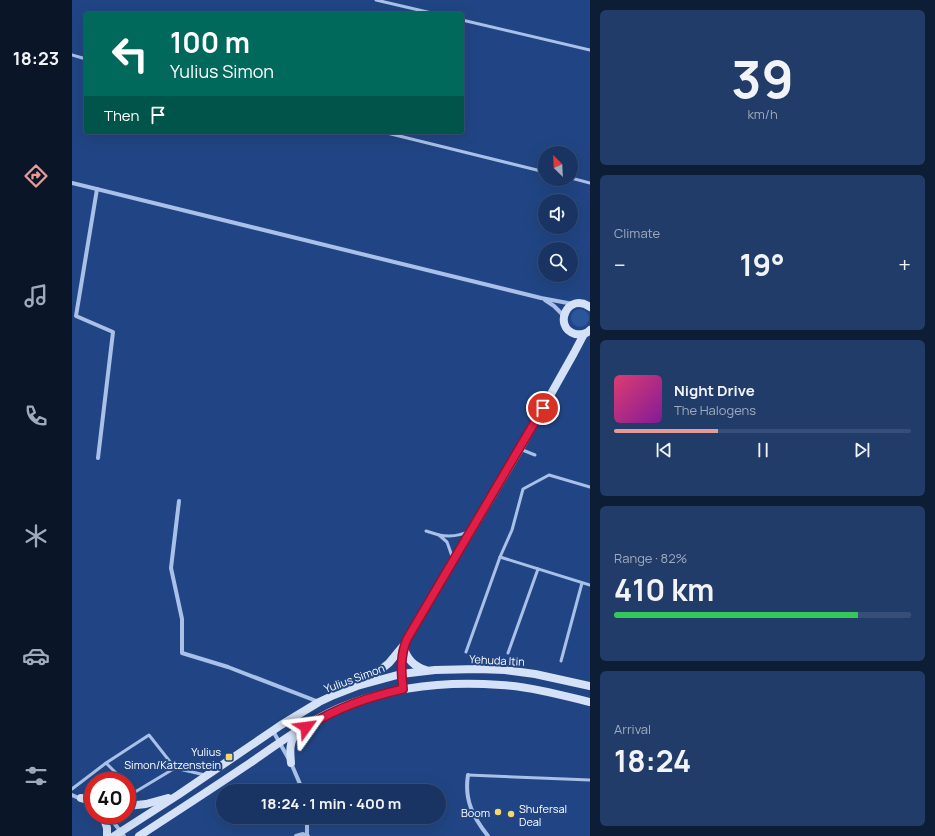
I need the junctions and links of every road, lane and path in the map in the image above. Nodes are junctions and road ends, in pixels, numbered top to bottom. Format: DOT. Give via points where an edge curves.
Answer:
graph roads {
  1 [pos="376,0"];
  2 [pos="427,12"];
  3 [pos="464,20"];
  4 [pos="590,50"];
  5 [pos="72,56"];
  6 [pos="84,59"];
  7 [pos="391,134"];
  8 [pos="538,170"];
  9 [pos="578,180"];
  10 [pos="72,183"];
  11 [pos="590,183"];
  12 [pos="97,189"];
  13 [pos="541,298"];
  14 [pos="587,303"];
  15 [pos="574,304"];
  16 [pos="564,317"];
  17 [pos="570,331"];
  18 [pos="587,332"];
  19 [pos="574,353"];
  20 [pos="520,449"];
  21 [pos="535,455"];
  22 [pos="98,458"];
  23 [pos="590,487"];
  24 [pos="179,501"];
  25 [pos="473,527"];
  26 [pos="426,531"];
  27 [pos="439,535"];
  28 [pos="500,557"];
  29 [pos="453,561"];
  30 [pos="538,569"];
  31 [pos="582,583"];
  32 [pos="590,585"];
  33 [pos="407,639"];
  34 [pos="404,647"];
  35 [pos="466,652"];
  36 [pos="508,653"];
  37 [pos="561,661"];
  38 [pos="435,670"];
  39 [pos="401,674"];
  40 [pos="357,686"];
  41 [pos="590,686"];
  42 [pos="403,689"];
  43 [pos="319,702"];
  44 [pos="590,702"];
  45 [pos="273,731"];
  46 [pos="296,732"];
  47 [pos="280,743"];
  48 [pos="106,763"];
  49 [pos="291,763"];
  50 [pos="176,768"];
  51 [pos="115,772"];
  52 [pos="468,775"];
  53 [pos="207,776"];
  54 [pos="590,780"];
  55 [pos="300,784"];
  56 [pos="72,789"];
  57 [pos="136,791"];
  58 [pos="178,795"];
  59 [pos="72,796"];
  60 [pos="81,798"];
  61 [pos="84,799"];
  62 [pos="84,800"];
  63 [pos="136,805"];
  64 [pos="106,824"];
  65 [pos="307,824"];
  66 [pos="119,832"];
  67 [pos="106,836"];
  68 [pos="139,836"];
  69 [pos="296,836"];
  70 [pos="308,836"];
  71 [pos="488,836"];
  1 -- 2 [label="lane"];
  3 -- 4 [label="lane"];
  5 -- 6 [label="lane"];
  7 -- 8 [label="lane"];
  9 -- 11 [label="lane"];
  10 -- 12 [label="street"];
  12 -- 13 [label="street"];
  12 -- 22 [label="street" via="76,316 113,332"];
  13 -- 15 [label="street"];
  13 -- 16 [label="street" via="554,306"];
  14 -- 15 [label="street"];
  15 -- 16 [label="street" via="568,308"];
  16 -- 17 [label="street"];
  17 -- 18 [label="street" via="574,334"];
  17 -- 19 [label="street"];
  18 -- 19 [label="street, Yulius Simon"];
  19 -- 20 [label="street, Yulius Simon"];
  20 -- 21 [label="lane"];
  20 -- 25 [label="street, Yulius Simon"];
  23 -- 28 [label="lane" via="549,475 523,489 512,530"];
  24 -- 43 [label="street" via="171,568 182,619 182,653 228,667"];
  25 -- 27 [label="lane" via="459,535"];
  25 -- 29 [label="street, Yulius Simon"];
  26 -- 27 [label="lane"];
  27 -- 29 [label="lane" via="447,542"];
  28 -- 30 [label="lane"];
  28 -- 35 [label="lane"];
  29 -- 33 [label="street, Yulius Simon"];
  30 -- 31 [label="lane"];
  30 -- 36 [label="lane"];
  31 -- 32 [label="lane"];
  31 -- 37 [label="lane"];
  33 -- 34 [label="street, Yulius Simon"];
  33 -- 40 [label="street" via="389,663"];
  34 -- 38 [label="street" via="416,666"];
  34 -- 39 [label="street, Yulius Simon"];
  38 -- 39 [label="street, Yehuda Itin"];
  38 -- 41 [label="street, Yehuda Itin" via="505,670"];
  39 -- 40 [label="street, Yulius Simon"];
  39 -- 42 [label="street, Yulius Simon"];
  40 -- 43 [label="street, Yulius Simon"];
  42 -- 44 [label="street" via="436,685 501,685 528,688"];
  42 -- 46 [label="street, Yulius Simon" via="351,704"];
  43 -- 45 [label="street, Yulius Simon"];
  45 -- 47 [label="street"];
  45 -- 53 [label="street, Yulius Simon"];
  46 -- 47 [label="street, Yulius Simon"];
  46 -- 49 [label="street" via="290,746"];
  47 -- 49 [label="street"];
  47 -- 68 [label="street, Yulius Simon"];
  48 -- 50 [label="lane" via="149,735"];
  48 -- 51 [label="lane"];
  48 -- 56 [label="lane"];
  49 -- 55 [label="street"];
  50 -- 53 [label="lane"];
  50 -- 57 [label="lane"];
  52 -- 54 [label="lane"];
  52 -- 71 [label="street" via="469,805"];
  53 -- 58 [label="street, Yulius Simon"];
  58 -- 63 [label="street"];
  58 -- 66 [label="street, Yulius Simon"];
  59 -- 60 [label="street"];
  60 -- 61 [label="street"];
  60 -- 62 [label="street"];
  64 -- 67 [label="street"];
  65 -- 70 [label="street"];
  69 -- 70 [label="street"];
}
